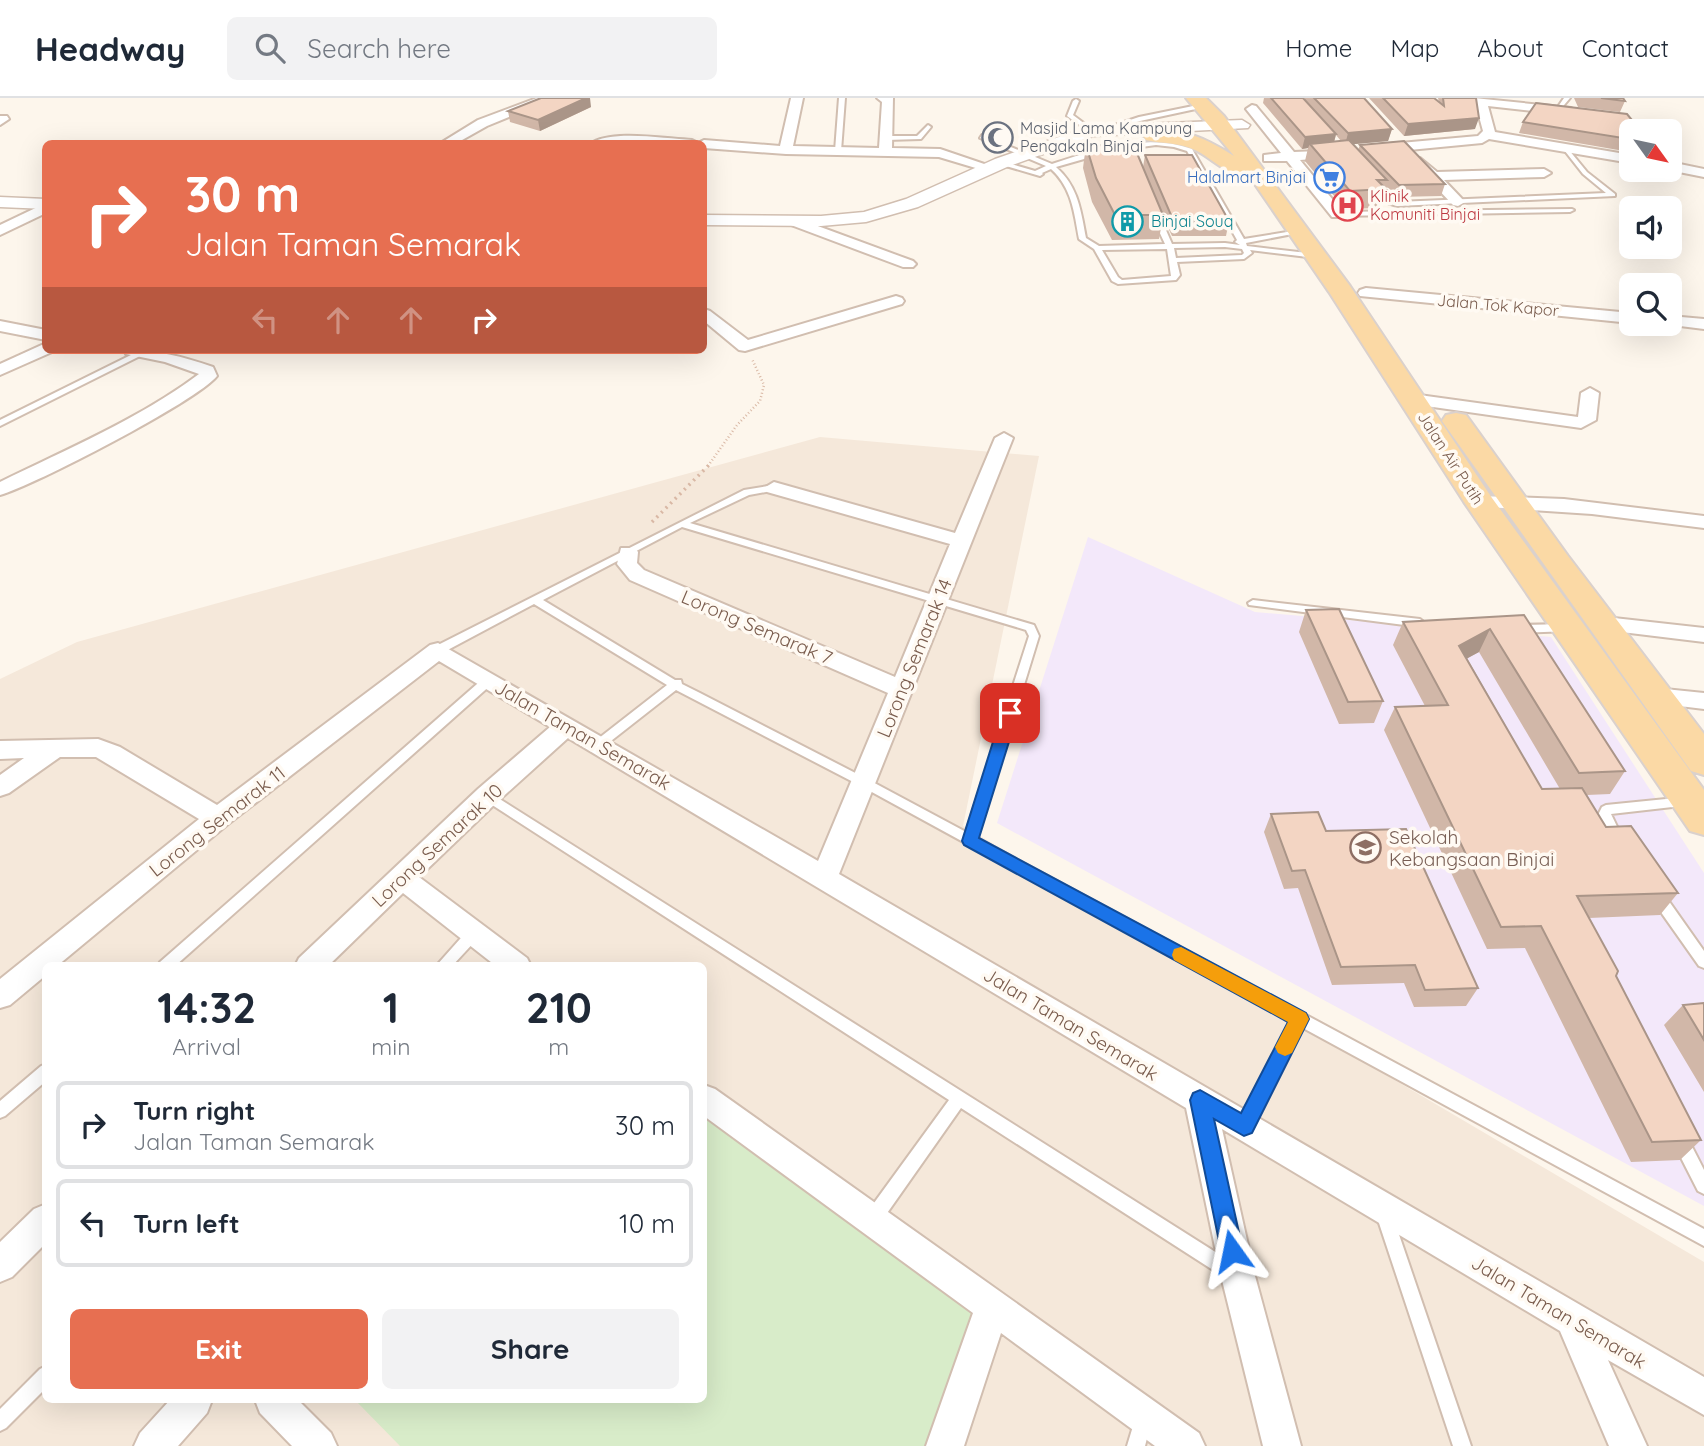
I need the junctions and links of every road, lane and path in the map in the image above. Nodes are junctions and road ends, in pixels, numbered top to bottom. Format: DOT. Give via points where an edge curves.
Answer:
graph roads {
  1 [pos="549,98"];
  2 [pos="797,98"];
  3 [pos="842,98"];
  4 [pos="883,98"];
  5 [pos="1567,98"];
  6 [pos="1480,99"];
  7 [pos="1076,101"];
  8 [pos="1557,110"];
  9 [pos="1584,114"];
  10 [pos="1224,116"];
  11 [pos="928,127"];
  12 [pos="1099,130"];
  13 [pos="1153,132"];
  14 [pos="1489,135"];
  15 [pos="982,137"];
  16 [pos="451,140"];
  17 [pos="1063,140"];
  18 [pos="1401,142"];
  19 [pos="707,144"];
  20 [pos="886,145"];
  21 [pos="1564,146"];
  22 [pos="1126,147"];
  23 [pos="1341,147"];
  24 [pos="786,150"];
  25 [pos="1370,150"];
  26 [pos="838,151"];
  27 [pos="1023,154"];
  28 [pos="1619,157"];
  29 [pos="1131,160"];
  30 [pos="1274,164"];
  31 [pos="995,166"];
  32 [pos="1051,166"];
  33 [pos="1682,168"];
  34 [pos="1035,173"];
  35 [pos="1544,173"];
  36 [pos="1704,173"];
  37 [pos="1434,176"];
  38 [pos="1061,177"];
  39 [pos="1373,182"];
  40 [pos="0,202"];
  41 [pos="1458,202"];
  42 [pos="42,205"];
  43 [pos="42,207"];
  44 [pos="1153,210"];
  45 [pos="1570,210"];
  46 [pos="1331,214"];
  47 [pos="707,220"];
  48 [pos="796,222"];
  49 [pos="0,231"];
  50 [pos="1298,232"];
  51 [pos="1244,244"];
  52 [pos="1170,247"];
  53 [pos="1097,248"];
  54 [pos="1315,256"];
  55 [pos="1172,260"];
  56 [pos="908,264"];
  57 [pos="1366,293"];
  58 [pos="896,301"];
  59 [pos="707,316"];
  60 [pos="1619,317"];
  61 [pos="1682,322"];
  62 [pos="1704,324"];
  63 [pos="0,326"];
  64 [pos="42,334"];
  65 [pos="745,346"];
  66 [pos="42,350"];
  67 [pos="132,354"];
  68 [pos="148,354"];
  69 [pos="0,370"];
  70 [pos="1590,393"];
  71 [pos="1412,399"];
  72 [pos="1444,404"];
  73 [pos="0,423"];
  74 [pos="1004,438"];
  75 [pos="774,488"];
  76 [pos="0,489"];
  77 [pos="1496,502"];
  78 [pos="1704,522"];
  79 [pos="681,524"];
  80 [pos="961,541"];
  81 [pos="628,552"];
  82 [pos="535,600"];
  83 [pos="938,600"];
  84 [pos="1253,603"];
  85 [pos="1436,624"];
  86 [pos="1605,624"];
  87 [pos="1569,628"];
  88 [pos="1503,629"];
  89 [pos="1704,635"];
  90 [pos="438,650"];
  91 [pos="489,680"];
  92 [pos="677,684"];
  93 [pos="901,689"];
  94 [pos="1655,695"];
  95 [pos="1704,701"];
  96 [pos="567,726"];
  97 [pos="598,745"];
  98 [pos="57,748"];
  99 [pos="0,750"];
  100 [pos="1704,761"];
  101 [pos="863,782"];
  102 [pos="0,787"];
  103 [pos="487,796"];
  104 [pos="1697,811"];
  105 [pos="218,818"];
  106 [pos="970,841"];
  107 [pos="1628,854"];
  108 [pos="402,878"];
  109 [pos="824,878"];
  110 [pos="1651,886"];
  111 [pos="473,934"];
  112 [pos="170,962"];
  113 [pos="313,962"];
  114 [pos="447,962"];
  115 [pos="512,962"];
  116 [pos="1704,962"];
  117 [pos="0,996"];
  118 [pos="1300,1019"];
  119 [pos="42,1074"];
  120 [pos="959,1098"];
  121 [pos="1200,1100"];
  122 [pos="707,1101"];
  123 [pos="0,1111"];
  124 [pos="1244,1126"];
  125 [pos="1673,1126"];
  126 [pos="1702,1177"];
  127 [pos="1381,1207"];
  128 [pos="871,1220"];
  129 [pos="42,1224"];
  130 [pos="1704,1238"];
  131 [pos="0,1265"];
  132 [pos="1238,1276"];
  133 [pos="992,1307"];
  134 [pos="1572,1319"];
  135 [pos="42,1380"];
  136 [pos="1704,1397"];
  137 [pos="191,1403"];
  138 [pos="276,1403"];
  139 [pos="0,1422"];
  140 [pos="1140,1431"];
  141 [pos="153,1446"];
  142 [pos="318,1446"];
  143 [pos="945,1446"];
  144 [pos="1186,1446"];
  145 [pos="1282,1446"];
  146 [pos="1462,1446"];
  147 [pos="1628,1446"];
  1 -- 16 [label="street" via="506,112"];
  2 -- 24 [label="street"];
  3 -- 26 [label="lane"];
  4 -- 20 [label="street" via="888,100"];
  5 -- 8 [label="lane"];
  6 -- 8 [label="street"];
  6 -- 14 [label="street"];
  7 -- 12 [label="lane" via="1070,116"];
  8 -- 9 [label="street"];
  10 -- 12 [label="lane" via="1131,121"];
  10 -- 13 [label="main road"];
  10 -- 13 [label="street"];
  10 -- 30 [label="main road, Jalan Air Putih"];
  10 -- 30 [label="street"];
  11 -- 20 [label="lane" via="919,138"];
  12 -- 13 [label="street"];
  12 -- 17 [label="street"];
  13 -- 17 [label="street"];
  13 -- 30 [label="main road" via="1196,142 1239,169"];
  14 -- 18 [label="street" via="1474,141"];
  14 -- 21 [label="street"];
  15 -- 27 [label="lane"];
  17 -- 27 [label="street"];
  18 -- 25 [label="street"];
  18 -- 37 [label="street"];
  19 -- 24 [label="street"];
  20 -- 26 [label="street"];
  20 -- 31 [label="street"];
  21 -- 28 [label="street"];
  21 -- 41 [label="lane" via="1585,173 1613,195"];
  22 -- 29 [label="lane"];
  22 -- 32 [label="lane"];
  22 -- 51 [label="lane" via="1167,144 1190,150"];
  23 -- 30 [label="street"];
  24 -- 26 [label="street"];
  27 -- 31 [label="street"];
  27 -- 32 [label="lane"];
  30 -- 46 [label="street"];
  30 -- 50 [label="main road, Jalan Air Putih"];
  30 -- 57 [label="main road, Jalan Air Putih"];
  31 -- 34 [label="lane"];
  31 -- 48 [label="street" via="889,212"];
  32 -- 34 [label="lane"];
  32 -- 38 [label="lane"];
  33 -- 36 [label="street"];
  34 -- 38 [label="lane"];
  35 -- 37 [label="street"];
  37 -- 41 [label="street"];
  38 -- 53 [label="lane" via="1074,191 1083,239"];
  39 -- 41 [label="lane" via="1393,203"];
  40 -- 42 [label="street"];
  43 -- 49 [label="street"];
  44 -- 52 [label="lane"];
  45 -- 46 [label="lane"];
  47 -- 48 [label="street"];
  48 -- 56 [label="street"];
  50 -- 51 [label="lane"];
  50 -- 54 [label="main road, Jalan Air Putih"];
  51 -- 52 [label="lane"];
  51 -- 54 [label="lane"];
  51 -- 55 [label="lane" via="1248,253 1244,257"];
  52 -- 53 [label="lane"];
  52 -- 55 [label="lane"];
  53 -- 55 [label="lane" via="1115,279 1126,283 1173,278"];
  54 -- 71 [label="main road, Jalan Air Putih"];
  57 -- 60 [label="street, Jalan Tok Kapor"];
  57 -- 72 [label="main road, Jalan Air Putih"];
  58 -- 65 [label="street"];
  59 -- 65 [label="street"];
  61 -- 62 [label="street"];
  63 -- 64 [label="street"];
  65 -- 81 [label="path" via="764,384 760,401 711,463 656,516"];
  66 -- 69 [label="street"];
  67 -- 73 [label="lane"];
  68 -- 76 [label="street" via="206,371 208,376 93,444"];
  70 -- 72 [label="street" via="1587,420 1581,422"];
  71 -- 72 [label="street"];
  71 -- 77 [label="main road, Jalan Air Putih"];
  72 -- 77 [label="main road, Jalan Air Putih"];
  74 -- 80 [label="street, Lorong Semarak 14"];
  75 -- 79 [label="lane" via="747,492"];
  75 -- 80 [label="street"];
  77 -- 78 [label="street"];
  77 -- 86 [label="main road, Jalan Air Putih"];
  77 -- 87 [label="main road, Jalan Air Putih"];
  79 -- 81 [label="lane"];
  79 -- 83 [label="lane"];
  80 -- 83 [label="street, Lorong Semarak 14"];
  81 -- 82 [label="lane"];
  81 -- 93 [label="street, Lorong Semarak 7" via="627,564 637,575"];
  82 -- 90 [label="lane"];
  82 -- 92 [label="lane"];
  83 -- 93 [label="street, Lorong Semarak 14"];
  83 -- 106 [label="lane" via="1019,623 1034,636"];
  84 -- 85 [label="lane"];
  86 -- 89 [label="street"];
  86 -- 94 [label="main road, Jalan Air Putih"];
  87 -- 88 [label="lane"];
  87 -- 104 [label="main road, Jalan Air Putih"];
  90 -- 91 [label="street, Jalan Taman Semarak"];
  90 -- 105 [label="street, Lorong Semarak 11"];
  91 -- 96 [label="street, Jalan Taman Semarak"];
  91 -- 112 [label="lane"];
  92 -- 97 [label="lane"];
  92 -- 101 [label="lane"];
  93 -- 101 [label="street, Lorong Semarak 14"];
  94 -- 95 [label="street"];
  94 -- 100 [label="main road, Jalan Air Putih"];
  96 -- 97 [label="street, Jalan Taman Semarak"];
  96 -- 103 [label="street, Lorong Semarak 10"];
  97 -- 109 [label="street, Jalan Taman Semarak"];
  98 -- 99 [label="street"];
  98 -- 102 [label="street"];
  98 -- 105 [label="street" via="82,746 111,753"];
  101 -- 106 [label="lane"];
  101 -- 109 [label="street, Lorong Semarak 14"];
  103 -- 108 [label="street, Lorong Semarak 10"];
  103 -- 120 [label="lane"];
  104 -- 107 [label="lane" via="1606,810 1605,822"];
  105 -- 117 [label="street, Lorong Semarak 11"];
  106 -- 118 [label="lane"];
  108 -- 111 [label="street"];
  108 -- 113 [label="street, Lorong Semarak 10"];
  109 -- 121 [label="street, Jalan Taman Semarak"];
  110 -- 116 [label="lane"];
  111 -- 114 [label="lane"];
  111 -- 115 [label="street"];
  118 -- 124 [label="lane"];
  118 -- 130 [label="lane"];
  119 -- 123 [label="lane"];
  120 -- 128 [label="lane"];
  120 -- 132 [label="lane"];
  121 -- 124 [label="street, Jalan Taman Semarak"];
  121 -- 132 [label="street"];
  122 -- 128 [label="street"];
  124 -- 127 [label="street, Jalan Taman Semarak"];
  125 -- 126 [label="lane"];
  127 -- 134 [label="street, Jalan Taman Semarak"];
  127 -- 146 [label="lane"];
  128 -- 133 [label="street"];
  129 -- 131 [label="street"];
  132 -- 145 [label="street"];
  133 -- 140 [label="street"];
  133 -- 143 [label="street"];
  134 -- 136 [label="street, Jalan Taman Semarak"];
  134 -- 147 [label="street"];
  135 -- 139 [label="lane"];
  137 -- 141 [label="street"];
  138 -- 142 [label="street"];
  140 -- 144 [label="street"];
}
